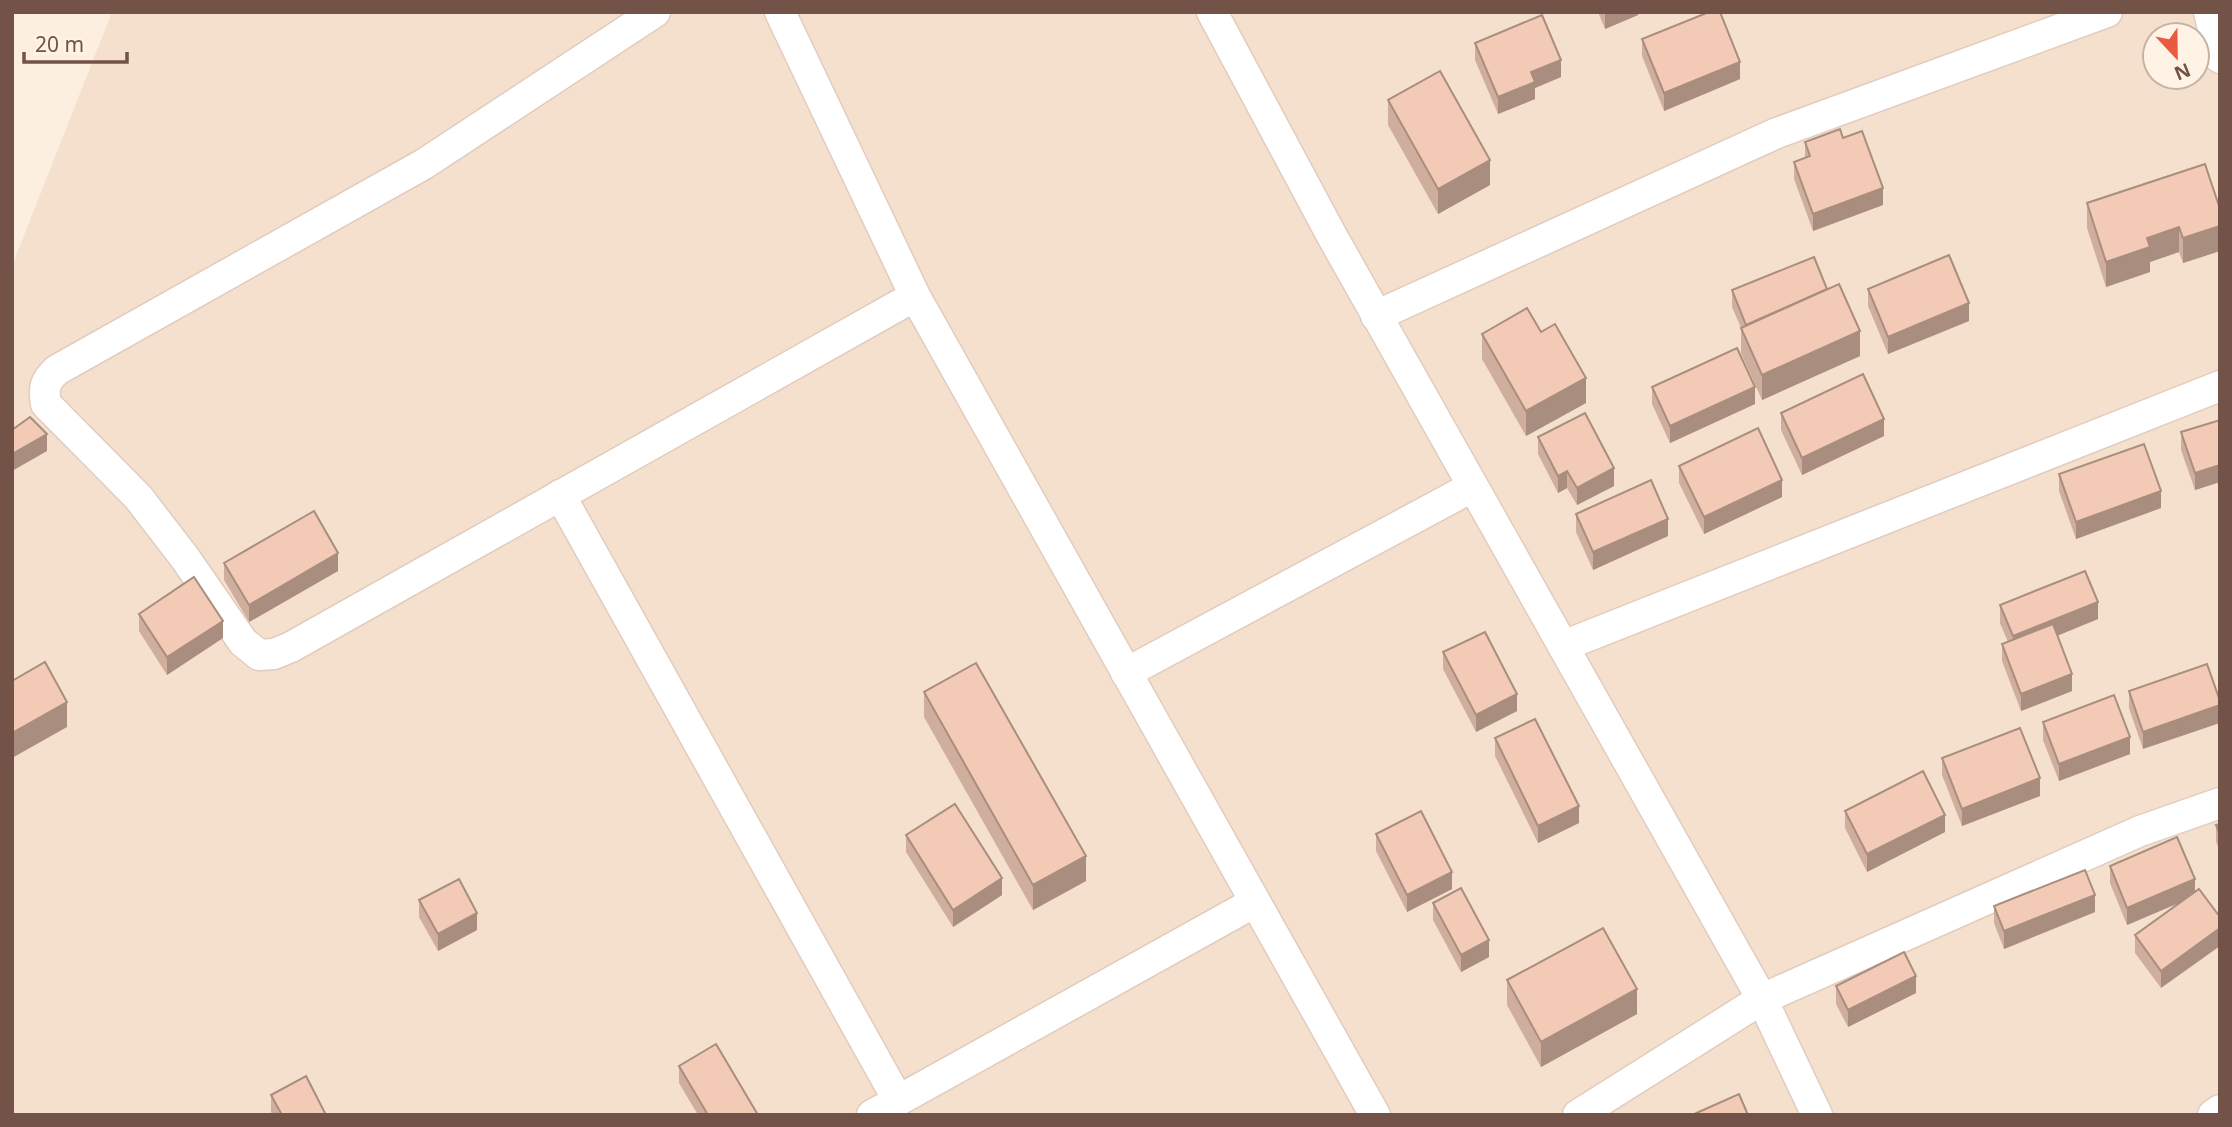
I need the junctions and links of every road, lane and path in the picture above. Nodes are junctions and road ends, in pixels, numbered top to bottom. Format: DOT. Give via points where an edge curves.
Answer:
graph roads {
  1 [pos="655,12"];
  2 [pos="780,12"];
  3 [pos="1212,12"];
  4 [pos="2107,12"];
  5 [pos="2208,12"];
  6 [pos="2220,58"];
  7 [pos="915,296"];
  8 [pos="1376,316"];
  9 [pos="2220,386"];
  10 [pos="1472,487"];
  11 [pos="560,495"];
  12 [pos="1563,646"];
  13 [pos="1126,673"];
  14 [pos="2220,803"];
  15 [pos="1255,902"];
  16 [pos="1762,999"];
  17 [pos="898,1100"];
  18 [pos="2220,1110"];
  19 [pos="872,1115"];
  20 [pos="1374,1115"];
  21 [pos="1578,1115"];
  22 [pos="1817,1115"];
  23 [pos="2213,1115"];
  1 -- 11 [label="street" via="424,164 57,370 43,391 47,404 138,497 243,642 258,655 290,647"];
  2 -- 7 [label="street"];
  3 -- 8 [label="street"];
  4 -- 8 [label="street" via="1777,133"];
  5 -- 6 [label="street"];
  7 -- 11 [label="street"];
  7 -- 13 [label="street"];
  8 -- 10 [label="street"];
  9 -- 12 [label="street"];
  10 -- 12 [label="street"];
  10 -- 13 [label="street"];
  11 -- 17 [label="street"];
  12 -- 16 [label="street"];
  13 -- 15 [label="street"];
  14 -- 16 [label="street" via="2140,831"];
  15 -- 17 [label="street"];
  15 -- 20 [label="street"];
  16 -- 21 [label="street"];
  16 -- 22 [label="street"];
  17 -- 19 [label="street"];
  18 -- 23 [label="street"];
}
